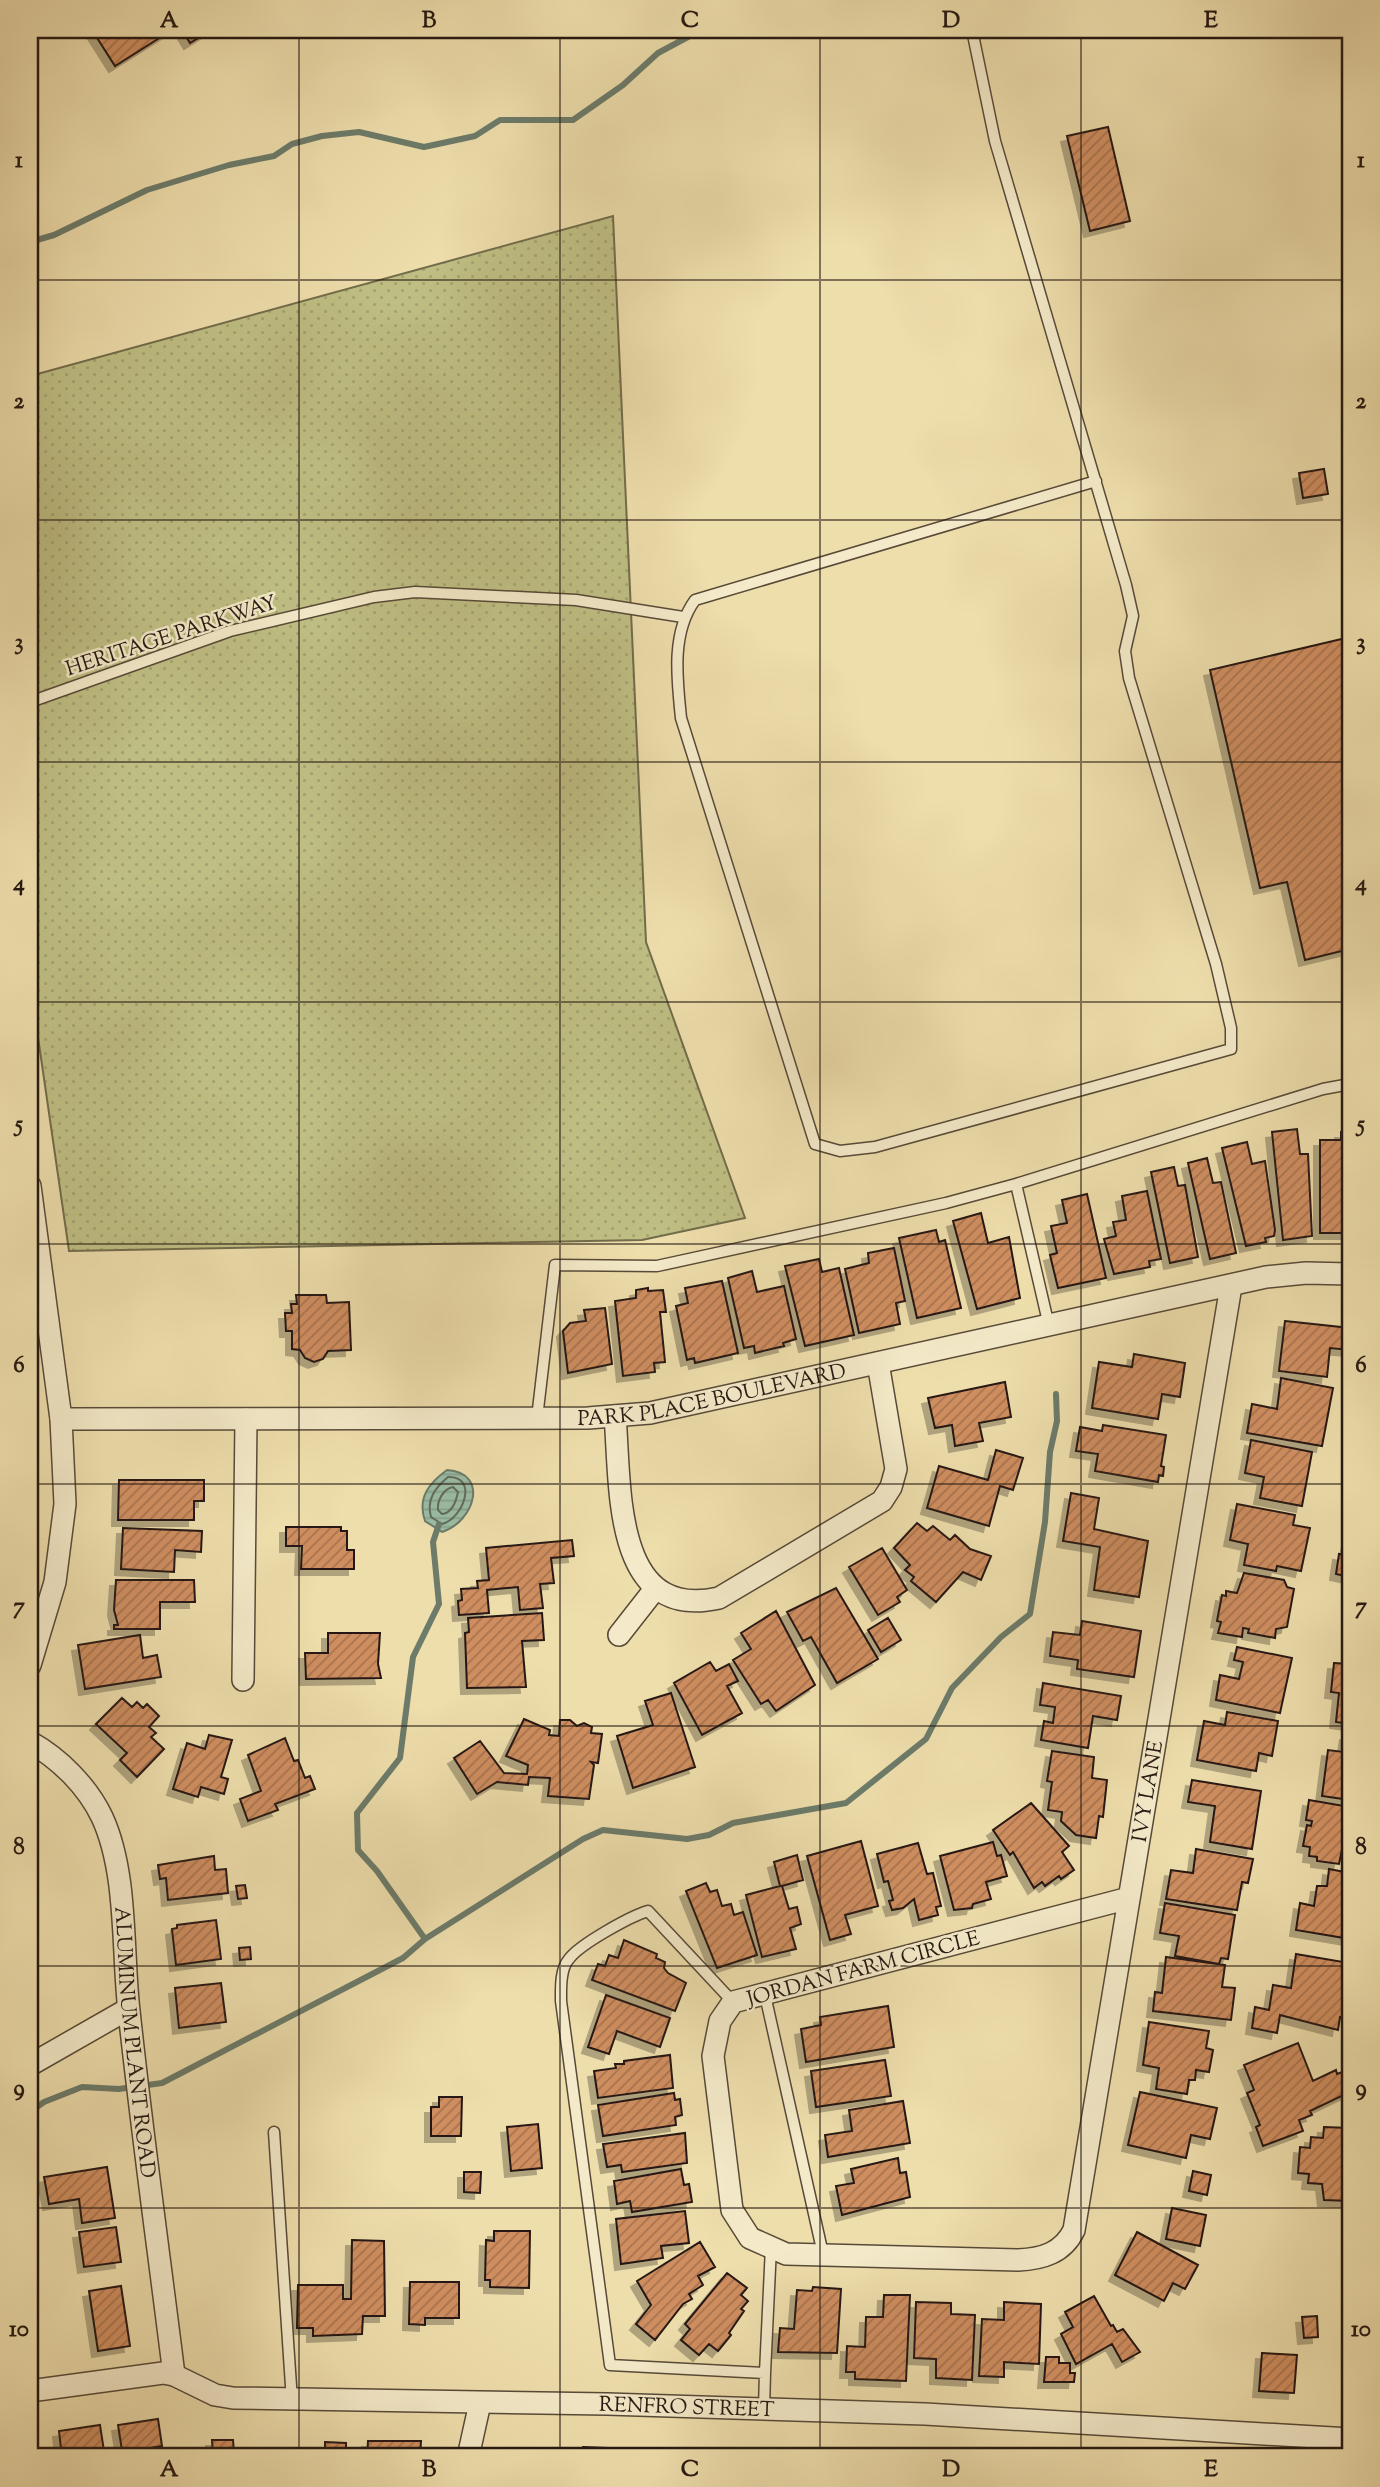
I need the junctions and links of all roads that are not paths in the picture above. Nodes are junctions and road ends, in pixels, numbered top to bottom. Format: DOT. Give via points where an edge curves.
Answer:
graph roads {
  1 [pos="972,30"];
  2 [pos="1096,481"];
  3 [pos="683,617"];
  4 [pos="30,702"];
  5 [pos="1350,1084"];
  6 [pos="1016,1184"];
  7 [pos="30,1185"];
  8 [pos="1350,1274"];
  9 [pos="1231,1286"];
  10 [pos="1049,1326"];
  11 [pos="878,1363"];
  12 [pos="615,1416"];
  13 [pos="537,1418"];
  14 [pos="61,1419"];
  15 [pos="246,1419"];
  16 [pos="654,1589"];
  17 [pos="619,1635"];
  18 [pos="30,1665"];
  19 [pos="243,1679"];
  20 [pos="30,1742"];
  21 [pos="1129,1898"];
  22 [pos="765,1995"];
  23 [pos="733,2002"];
  24 [pos="128,2009"];
  25 [pos="30,2065"];
  26 [pos="274,2132"];
  27 [pos="771,2247"];
  28 [pos="823,2254"];
  29 [pos="1018,2260"];
  30 [pos="765,2373"];
  31 [pos="174,2375"];
  32 [pos="30,2391"];
  33 [pos="292,2401"];
  34 [pos="480,2403"];
  35 [pos="764,2408"];
  36 [pos="1350,2439"];
  37 [pos="468,2457"];
  1 -- 2 [label="lane" via="995,141"];
  2 -- 3 [label="lane" via="695,600"];
  2 -- 3 [label="lane" via="1133,616 1125,651 1129,678 1216,964 1231,1028 1231,1049 875,1147 840,1151 815,1144 681,718 676,674"];
  3 -- 4 [label="lane, HERITAGE PARKWAY" via="576,600 415,593 374,597 230,631"];
  5 -- 6 [label="lane"];
  6 -- 10 [label="lane"];
  6 -- 13 [label="lane" via="657,1266 555,1265"];
  7 -- 14 [label="street"];
  8 -- 9 [label="street, PARK PLACE BOULEVARD" via="1293,1275"];
  9 -- 10 [label="street, PARK PLACE BOULEVARD"];
  9 -- 21 [label="street, IVY LANE"];
  10 -- 11 [label="street, PARK PLACE BOULEVARD"];
  11 -- 12 [label="street, PARK PLACE BOULEVARD" via="650,1413"];
  11 -- 16 [label="street" via="896,1469 882,1501 719,1598 679,1602"];
  12 -- 13 [label="street, PARK PLACE BOULEVARD"];
  12 -- 16 [label="street" via="624,1520 634,1560"];
  13 -- 15 [label="street, PARK PLACE BOULEVARD"];
  14 -- 15 [label="street, PARK PLACE BOULEVARD"];
  14 -- 18 [label="street" via="65,1504 55,1582"];
  15 -- 19 [label="street"];
  16 -- 17 [label="street"];
  20 -- 24 [label="street, ALUMINUM PLANT ROAD" via="76,1779 103,1818 117,1868"];
  21 -- 22 [label="street, JORDAN FARM CIRCLE"];
  21 -- 29 [label="street, IVY LANE" via="1074,2230 1068,2242 1054,2252"];
  22 -- 23 [label="street, JORDAN FARM CIRCLE"];
  22 -- 28 [label="lane"];
  23 -- 27 [label="street, JORDAN FARM CIRCLE" via="720,2021 713,2056 733,2210 750,2238"];
  23 -- 30 [label="lane" via="648,1910 629,1917 568,1959 561,1982 610,2365"];
  24 -- 25 [label="street"];
  24 -- 31 [label="street, ALUMINUM PLANT ROAD"];
  26 -- 33 [label="lane"];
  27 -- 28 [label="street, JORDAN FARM CIRCLE" via="786,2254"];
  27 -- 30 [label="lane"];
  28 -- 29 [label="street, JORDAN FARM CIRCLE"];
  30 -- 35 [label="lane"];
  31 -- 32 [label="street, RENFRO STREET" via="150,2374"];
  31 -- 33 [label="street, RENFRO STREET" via="215,2395"];
  33 -- 34 [label="street, RENFRO STREET"];
  34 -- 35 [label="street, RENFRO STREET"];
  34 -- 37 [label="street"];
  35 -- 36 [label="street, RENFRO STREET"];
}
